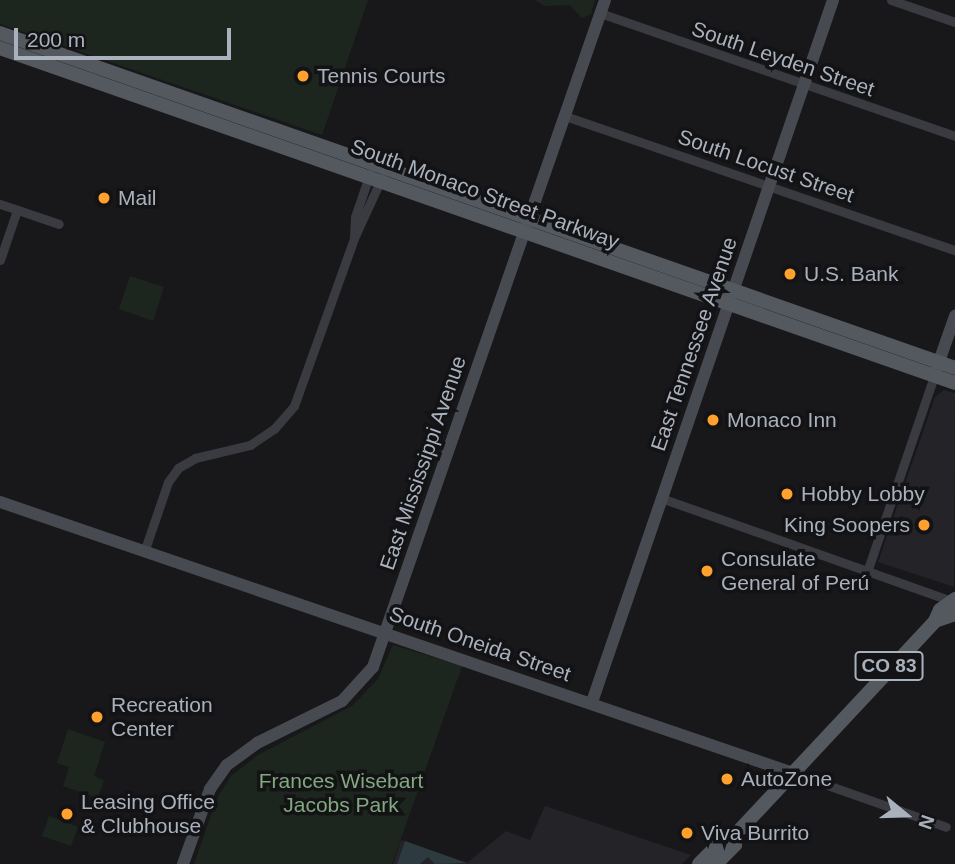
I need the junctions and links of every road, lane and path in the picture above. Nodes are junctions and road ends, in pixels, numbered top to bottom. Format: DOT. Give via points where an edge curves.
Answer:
graph roads {
  1 [pos="605,0"];
  2 [pos="833,0"];
  3 [pos="891,0"];
  4 [pos="600,13"];
  5 [pos="955,22"];
  6 [pos="0,33"];
  7 [pos="0,48"];
  8 [pos="804,85"];
  9 [pos="565,116"];
  10 [pos="955,136"];
  11 [pos="378,171"];
  12 [pos="769,186"];
  13 [pos="0,204"];
  14 [pos="17,210"];
  15 [pos="527,222"];
  16 [pos="59,224"];
  17 [pos="955,250"];
  18 [pos="0,260"];
  19 [pos="730,298"];
  20 [pos="955,316"];
  21 [pos="955,368"];
  22 [pos="937,369"];
  23 [pos="955,383"];
  24 [pos="661,498"];
  25 [pos="0,502"];
  26 [pos="144,552"];
  27 [pos="868,569"];
  28 [pos="954,604"];
  29 [pos="386,632"];
  30 [pos="592,702"];
  31 [pos="793,773"];
  32 [pos="946,827"];
  33 [pos="737,834"];
  34 [pos="183,864"];
  35 [pos="699,864"];
  36 [pos="716,864"];
  1 -- 4 [label="street, East Mississippi Avenue"];
  2 -- 8 [label="street, East Tennessee Avenue"];
  3 -- 5 [label="street"];
  4 -- 8 [label="street, South Leyden Street"];
  4 -- 9 [label="street, East Mississippi Avenue"];
  6 -- 11 [label="main road, South Monaco Street Parkway"];
  7 -- 11 [label="main road, South Monaco Street Parkway"];
  8 -- 10 [label="street, South Leyden Street"];
  8 -- 12 [label="street, East Tennessee Avenue"];
  9 -- 12 [label="street, South Locust Street"];
  9 -- 15 [label="street, East Mississippi Avenue"];
  11 -- 15 [label="main road, South Monaco Street Parkway"];
  11 -- 26 [label="street" via="294,406 272,431 250,445 195,458 178,468"];
  12 -- 17 [label="street, South Locust Street"];
  12 -- 19 [label="street, East Tennessee Avenue"];
  13 -- 14 [label="street"];
  14 -- 16 [label="street"];
  14 -- 18 [label="street"];
  15 -- 19 [label="main road, South Monaco Street Parkway"];
  15 -- 29 [label="street, East Mississippi Avenue"];
  19 -- 22 [label="main road, South Monaco Street Parkway"];
  19 -- 24 [label="street, East Tennessee Avenue"];
  20 -- 22 [label="street"];
  21 -- 22 [label="main road, South Monaco Street Parkway"];
  22 -- 23 [label="main road, South Monaco Street Parkway"];
  22 -- 27 [label="street"];
  24 -- 27 [label="street"];
  24 -- 30 [label="street, East Tennessee Avenue"];
  25 -- 26 [label="street, South Oneida Street"];
  26 -- 29 [label="street, South Oneida Street"];
  27 -- 28 [label="street"];
  28 -- 31 [label="main road, CO 83"];
  29 -- 30 [label="street, South Oneida Street"];
  29 -- 34 [label="street, East Mississippi Avenue" via="372,669 350,695 253,746 223,769 210,789"];
  30 -- 31 [label="street, South Oneida Street"];
  31 -- 32 [label="street, South Oneida Street"];
  31 -- 33 [label="main road, CO 83"];
  33 -- 35 [label="main road, CO 83" via="727,836"];
  33 -- 36 [label="main road, CO 83" via="735,845"];
}
